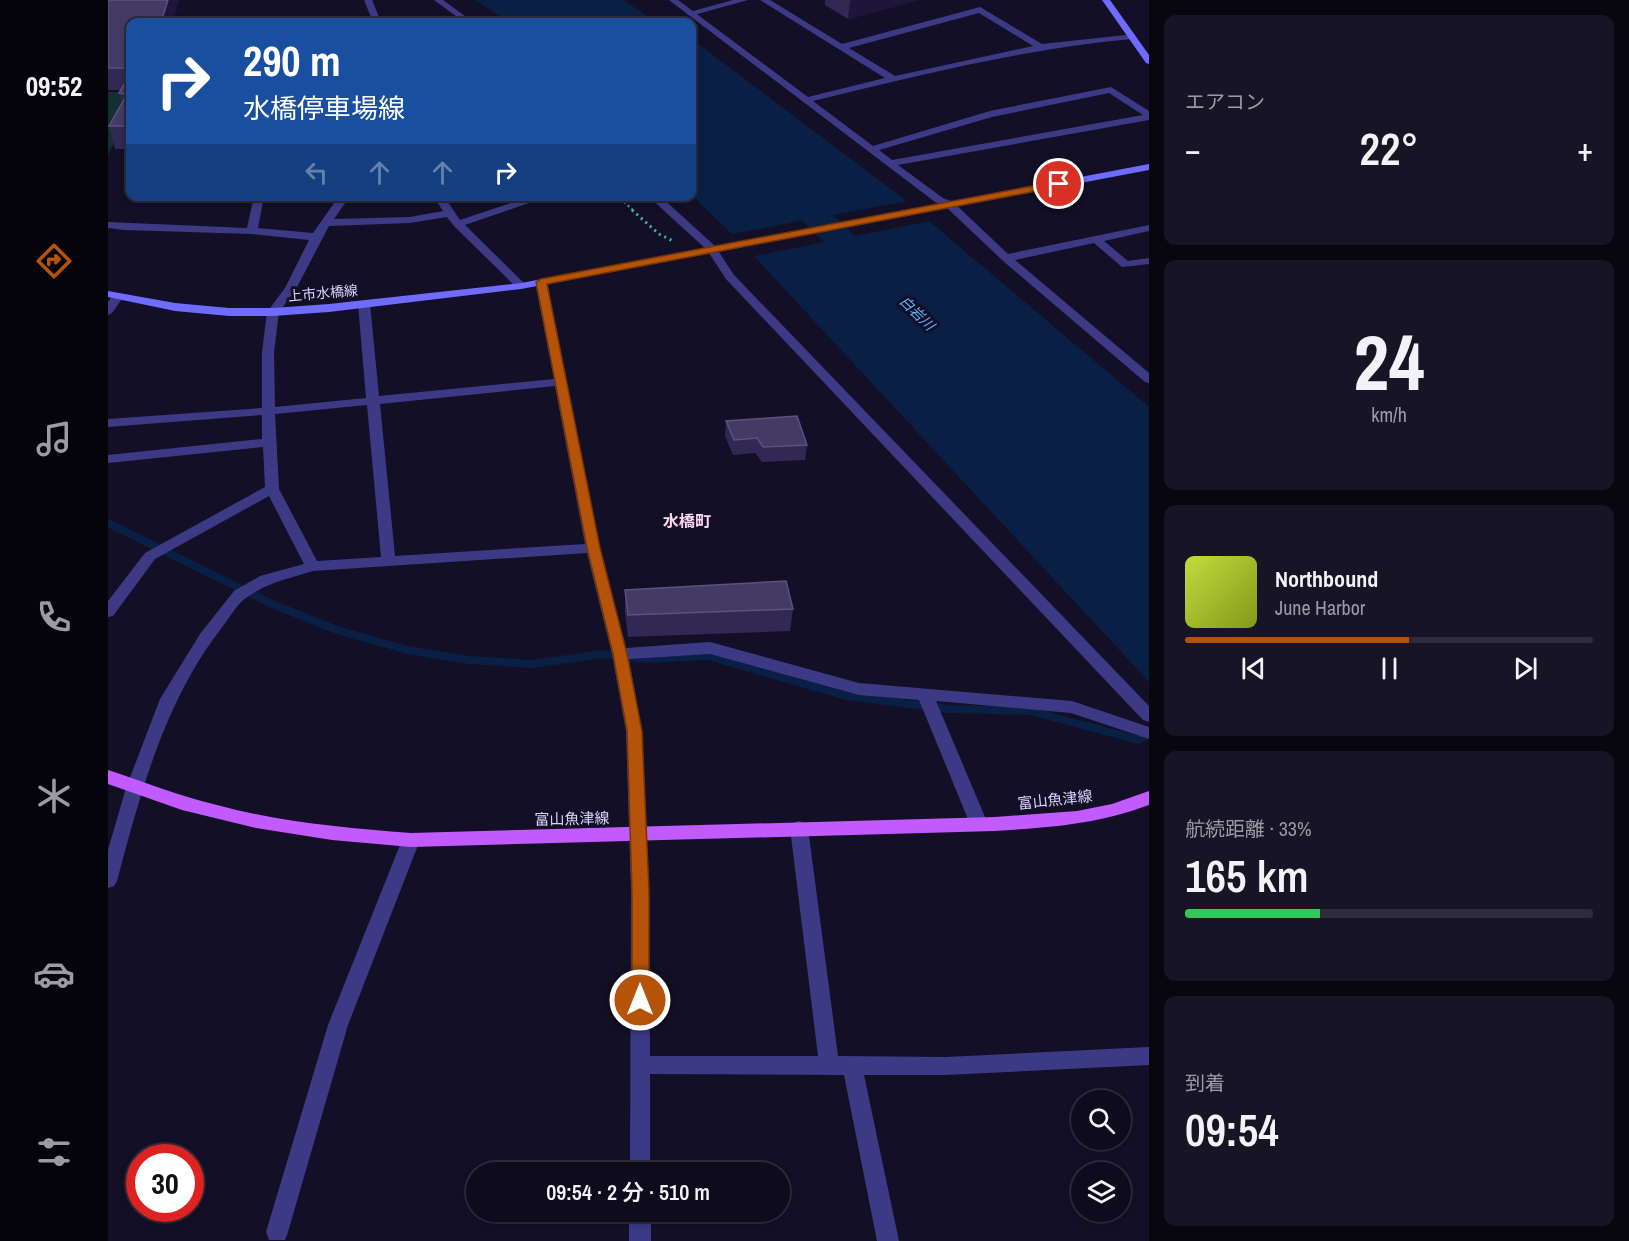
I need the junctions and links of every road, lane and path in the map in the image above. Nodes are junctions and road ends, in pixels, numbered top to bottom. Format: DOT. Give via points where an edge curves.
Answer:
graph roads {
  1 [pos="368,0"];
  2 [pos="438,0"];
  3 [pos="673,0"];
  4 [pos="744,0"];
  5 [pos="764,0"];
  6 [pos="975,0"];
  7 [pos="1106,0"];
  8 [pos="984,9"];
  9 [pos="690,13"];
  10 [pos="375,18"];
  11 [pos="463,18"];
  12 [pos="1018,23"];
  13 [pos="1132,36"];
  14 [pos="1039,46"];
  15 [pos="841,47"];
  16 [pos="1149,61"];
  17 [pos="894,79"];
  18 [pos="806,100"];
  19 [pos="1149,116"];
  20 [pos="873,148"];
  21 [pos="890,164"];
  22 [pos="1149,167"];
  23 [pos="258,201"];
  24 [pos="341,201"];
  25 [pos="442,201"];
  26 [pos="529,201"];
  27 [pos="659,201"];
  28 [pos="624,202"];
  29 [pos="949,204"];
  30 [pos="450,213"];
  31 [pos="326,223"];
  32 [pos="458,224"];
  33 [pos="108,225"];
  34 [pos="1149,228"];
  35 [pos="252,231"];
  36 [pos="316,237"];
  37 [pos="1096,238"];
  38 [pos="711,248"];
  39 [pos="694,252"];
  40 [pos="1006,258"];
  41 [pos="1149,261"];
  42 [pos="541,282"];
  43 [pos="521,286"];
  44 [pos="113,295"];
  45 [pos="364,304"];
  46 [pos="108,312"];
  47 [pos="273,312"];
  48 [pos="1149,379"];
  49 [pos="561,382"];
  50 [pos="373,399"];
  51 [pos="268,411"];
  52 [pos="108,423"];
  53 [pos="269,442"];
  54 [pos="108,459"];
  55 [pos="272,489"];
  56 [pos="594,548"];
  57 [pos="388,559"];
  58 [pos="313,566"];
  59 [pos="108,612"];
  60 [pos="620,654"];
  61 [pos="925,695"];
  62 [pos="1149,716"];
  63 [pos="1149,733"];
  64 [pos="108,777"];
  65 [pos="135,788"];
  66 [pos="1149,798"];
  67 [pos="979,824"];
  68 [pos="799,828"];
  69 [pos="638,835"];
  70 [pos="411,840"];
  71 [pos="108,881"];
  72 [pos="1149,1056"];
  73 [pos="640,1065"];
  74 [pos="829,1066"];
  75 [pos="852,1066"];
  76 [pos="640,1162"];
  77 [pos="640,1222"];
  78 [pos="277,1232"];
  79 [pos="640,1241"];
  80 [pos="888,1241"];
  1 -- 10 [label="street"];
  2 -- 11 [label="street"];
  3 -- 9 [label="street"];
  4 -- 9 [label="street"];
  5 -- 15 [label="street"];
  6 -- 8 [label="street"];
  7 -- 13 [label="main road"];
  8 -- 12 [label="street"];
  8 -- 14 [label="street"];
  8 -- 15 [label="street"];
  9 -- 18 [label="street"];
  13 -- 14 [label="street"];
  13 -- 16 [label="main road"];
  14 -- 17 [label="street"];
  15 -- 17 [label="street"];
  17 -- 18 [label="street"];
  18 -- 20 [label="street"];
  19 -- 20 [label="street" via="1111,90 990,114"];
  19 -- 21 [label="street"];
  20 -- 21 [label="street"];
  21 -- 29 [label="street"];
  22 -- 29 [label="main road, 上市水橋線"];
  23 -- 35 [label="street"];
  24 -- 31 [label="street"];
  25 -- 30 [label="street"];
  26 -- 32 [label="street"];
  27 -- 38 [label="street"];
  28 -- 39 [label="path" via="659,234"];
  29 -- 38 [label="main road, 上市水橋線"];
  29 -- 40 [label="street"];
  30 -- 31 [label="street" via="410,220"];
  30 -- 32 [label="street"];
  31 -- 36 [label="street"];
  32 -- 43 [label="street"];
  33 -- 35 [label="street"];
  34 -- 37 [label="street"];
  35 -- 36 [label="street"];
  36 -- 47 [label="street"];
  37 -- 40 [label="street"];
  37 -- 41 [label="street" via="1126,265"];
  38 -- 39 [label="main road, 上市水橋線"];
  38 -- 62 [label="street" via="730,277"];
  39 -- 42 [label="main road, 上市水橋線"];
  40 -- 48 [label="street"];
  42 -- 43 [label="main road, 上市水橋線"];
  42 -- 49 [label="street"];
  43 -- 45 [label="main road, 上市水橋線"];
  44 -- 46 [label="street"];
  44 -- 47 [label="main road, 上市水橋線" via="175,307"];
  45 -- 47 [label="main road, 上市水橋線"];
  45 -- 50 [label="street"];
  47 -- 51 [label="street"];
  49 -- 50 [label="street"];
  49 -- 56 [label="street"];
  50 -- 51 [label="street"];
  50 -- 57 [label="street"];
  51 -- 52 [label="street"];
  51 -- 53 [label="street"];
  53 -- 54 [label="street"];
  53 -- 55 [label="street"];
  55 -- 58 [label="street"];
  55 -- 59 [label="street" via="150,556"];
  56 -- 57 [label="street"];
  56 -- 60 [label="street"];
  57 -- 58 [label="street"];
  58 -- 65 [label="street" via="265,580 239,594 205,638 166,703"];
  60 -- 61 [label="street" via="710,648 859,689"];
  60 -- 69 [label="street" via="634,731"];
  61 -- 63 [label="street" via="1072,707"];
  61 -- 67 [label="street"];
  64 -- 65 [label="main road, 富山魚津線"];
  65 -- 70 [label="main road, 富山魚津線" via="272,826 347,837"];
  65 -- 71 [label="street"];
  66 -- 67 [label="main road, 富山魚津線" via="1077,818"];
  67 -- 68 [label="main road, 富山魚津線"];
  68 -- 69 [label="main road, 富山魚津線"];
  68 -- 74 [label="street"];
  69 -- 70 [label="main road, 富山魚津線"];
  69 -- 73 [label="street"];
  70 -- 78 [label="street" via="338,1025"];
  72 -- 75 [label="street" via="945,1066"];
  73 -- 74 [label="street"];
  73 -- 76 [label="street"];
  74 -- 75 [label="street"];
  75 -- 80 [label="street"];
  77 -- 79 [label="street"];
}
